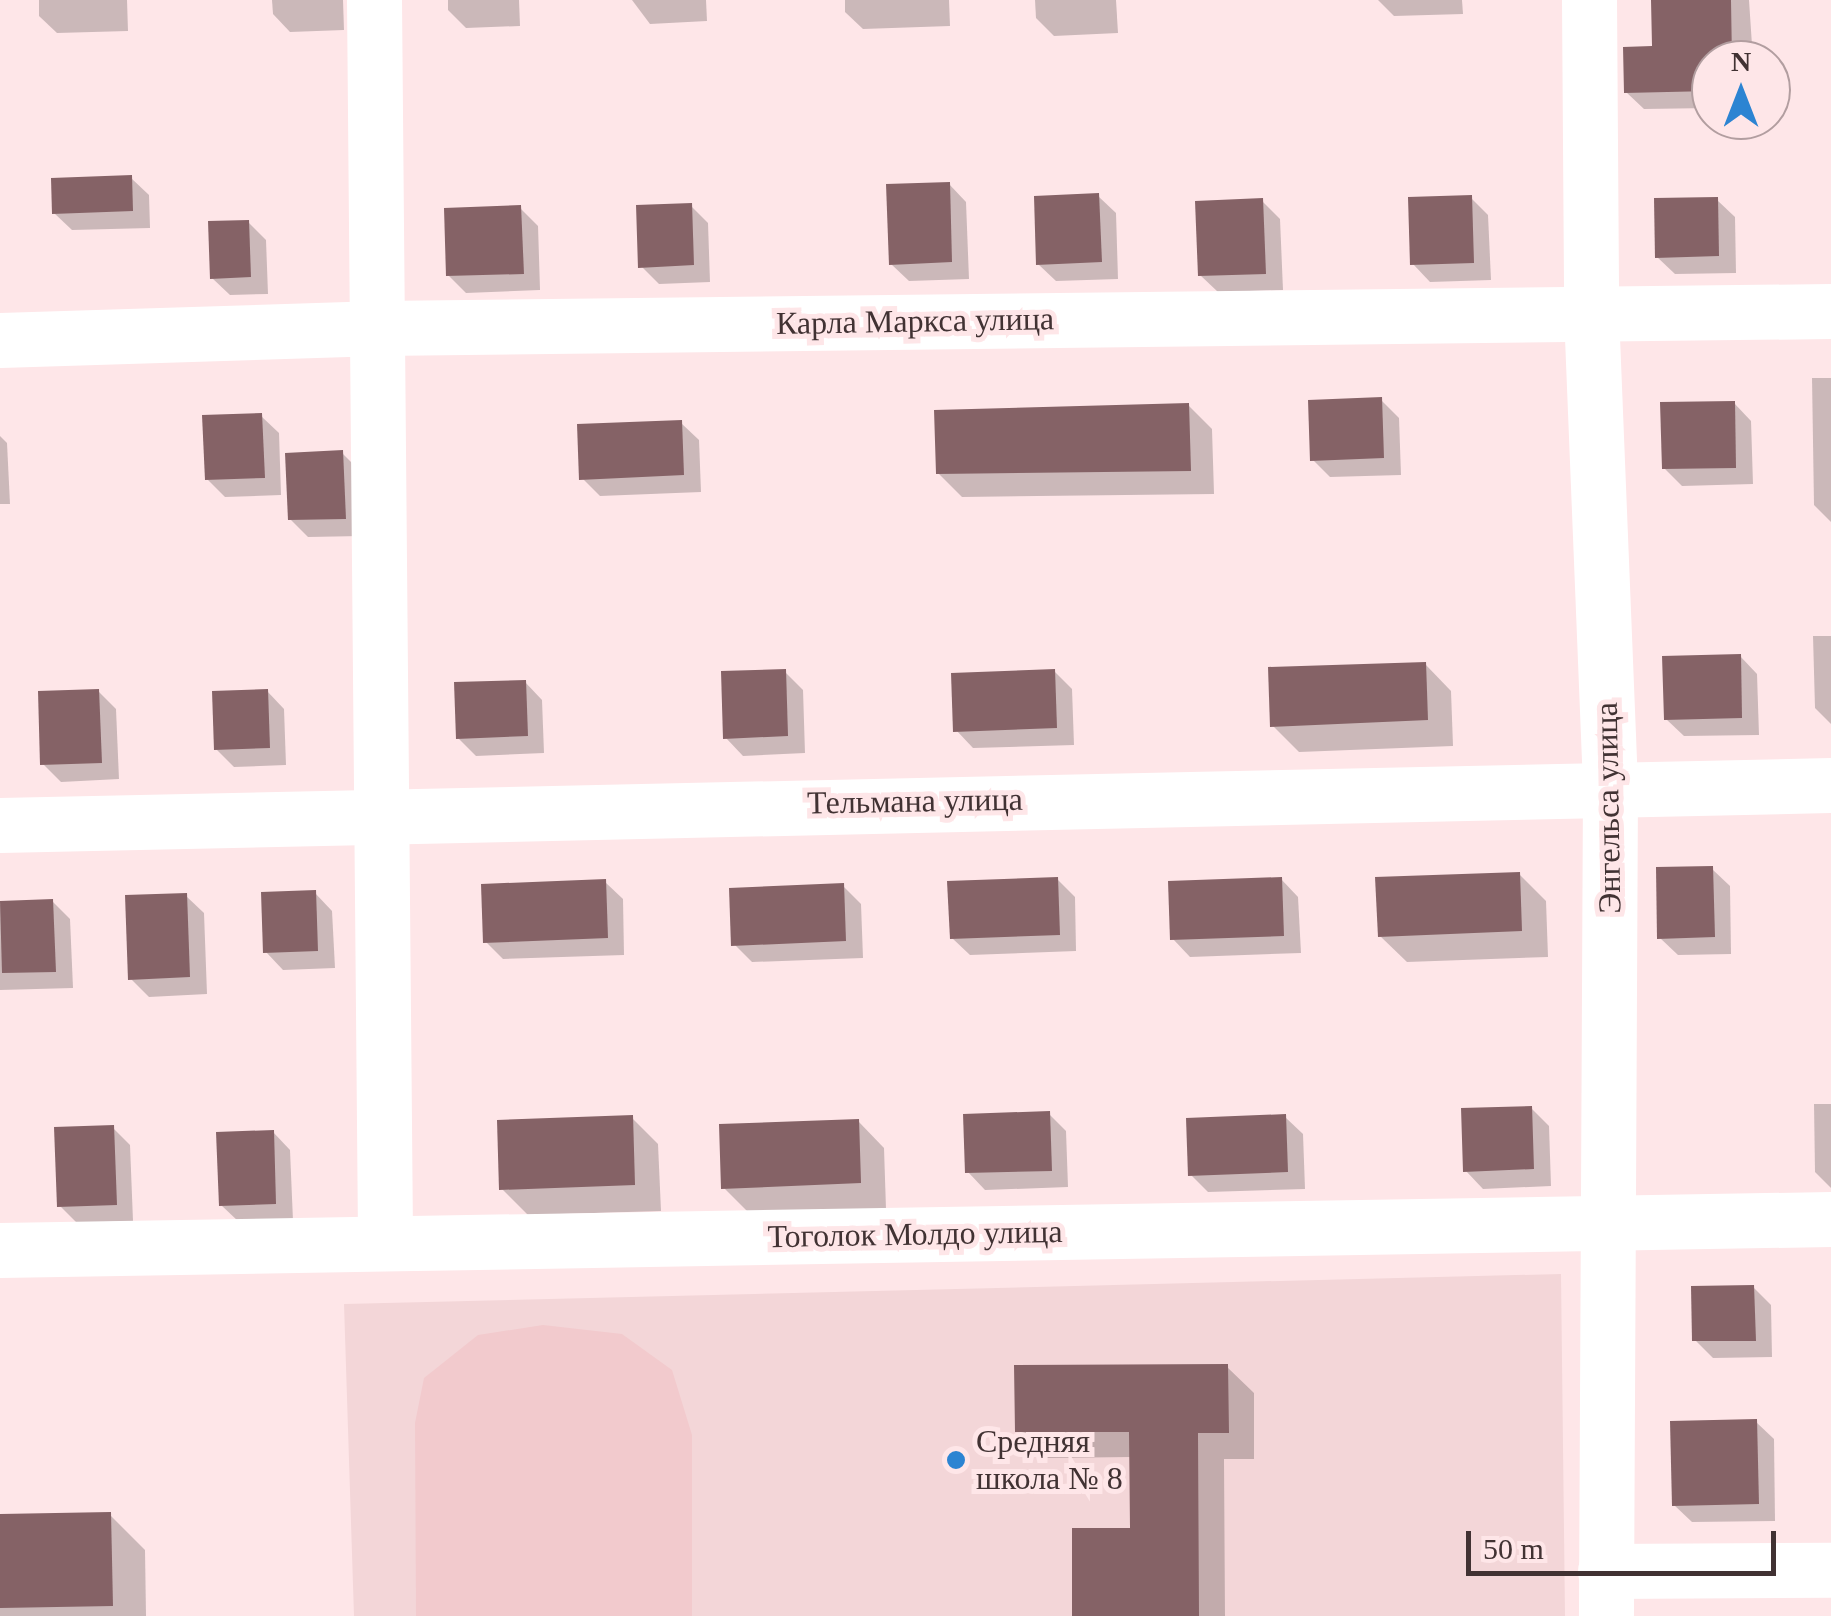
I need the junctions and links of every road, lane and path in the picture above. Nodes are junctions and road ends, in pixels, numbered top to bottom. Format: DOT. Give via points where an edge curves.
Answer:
graph roads {
  1 [pos="374,0"];
  2 [pos="1590,0"];
  3 [pos="1831,310"];
  4 [pos="1591,312"];
  5 [pos="378,328"];
  6 [pos="0,340"];
  7 [pos="1831,785"];
  8 [pos="1610,786"];
  9 [pos="385,812"];
  10 [pos="0,825"];
  11 [pos="1831,1219"];
  12 [pos="1610,1224"];
  13 [pos="385,1240"];
  14 [pos="0,1250"];
  15 [pos="1831,1570"];
  16 [pos="1605,1594"];
  1 -- 5 [label="street"];
  2 -- 4 [label="street, Энгельса улица"];
  3 -- 4 [label="street, Карла Маркса улица"];
  4 -- 5 [label="street, Карла Маркса улица"];
  4 -- 8 [label="street, Энгельса улица"];
  5 -- 6 [label="street, Карла Маркса улица"];
  5 -- 9 [label="street"];
  7 -- 8 [label="street, Тельмана улица"];
  8 -- 9 [label="street, Тельмана улица"];
  8 -- 12 [label="street, Энгельса улица"];
  9 -- 10 [label="street, Тельмана улица"];
  9 -- 13 [label="street"];
  11 -- 12 [label="street, Тоголок Молдо улица"];
  12 -- 13 [label="street, Тоголок Молдо улица"];
  12 -- 16 [label="street, Энгельса улица"];
  13 -- 14 [label="street, Тоголок Молдо улица"];
  15 -- 16 [label="street"];
}
